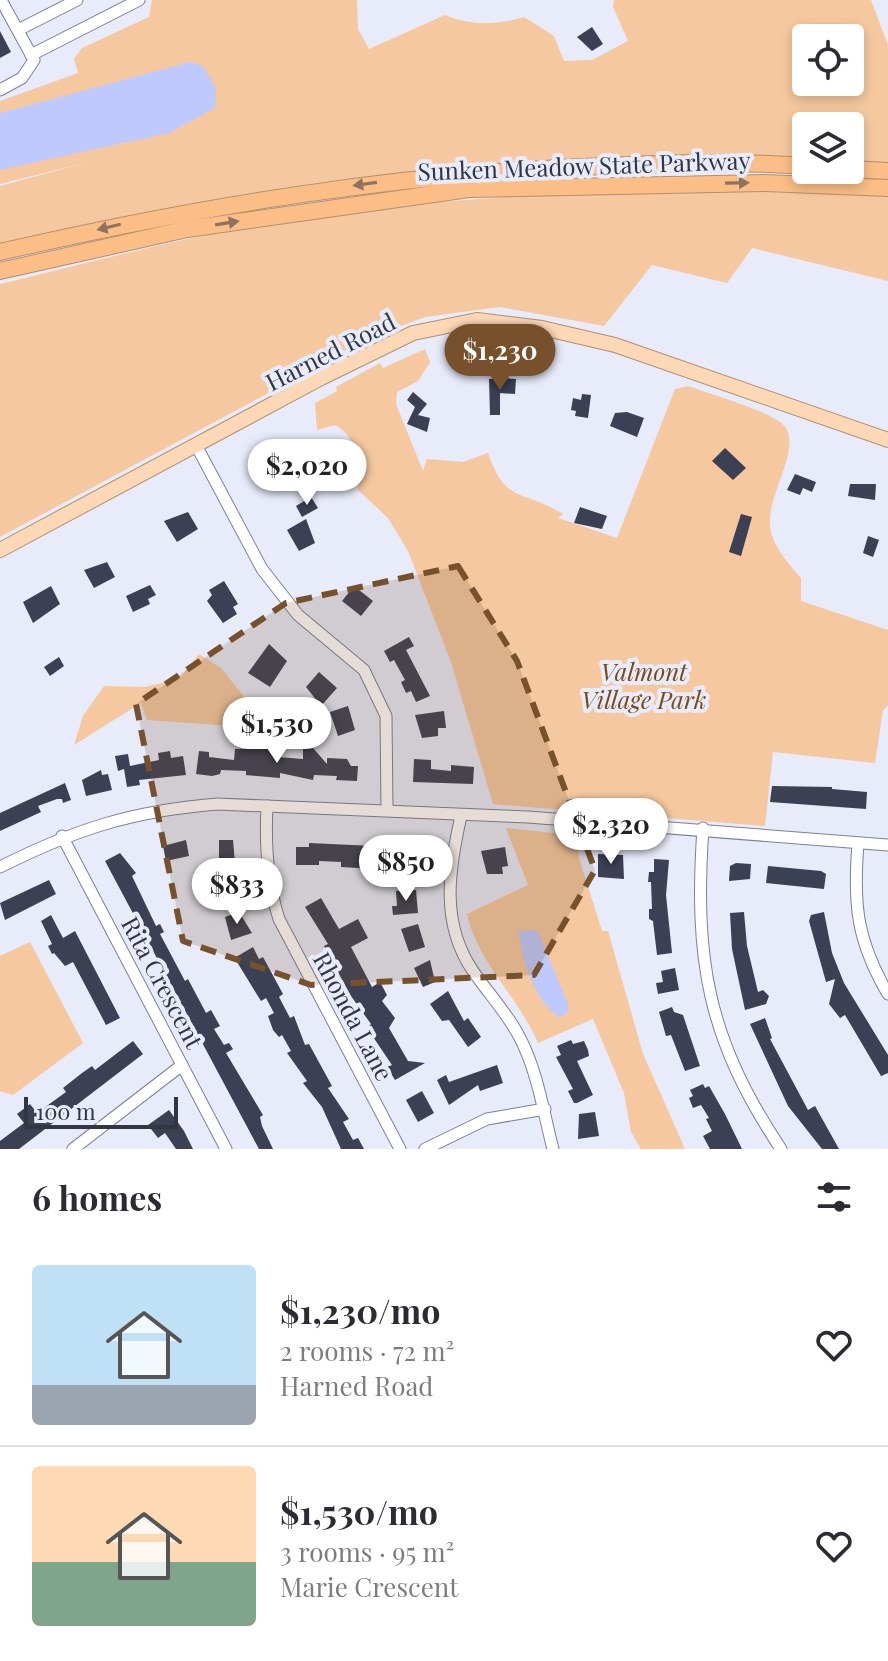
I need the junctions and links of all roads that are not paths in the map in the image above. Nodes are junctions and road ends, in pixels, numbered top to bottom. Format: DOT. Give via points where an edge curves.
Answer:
graph roads {
  1 [pos="17,0"];
  2 [pos="77,0"];
  3 [pos="109,0"];
  4 [pos="139,0"];
  5 [pos="3,3"];
  6 [pos="114,13"];
  7 [pos="18,30"];
  8 [pos="31,55"];
  9 [pos="0,90"];
  10 [pos="792,166"];
  11 [pos="864,170"];
  12 [pos="888,171"];
  13 [pos="888,188"];
  14 [pos="0,252"];
  15 [pos="0,271"];
  16 [pos="888,440"];
  17 [pos="197,447"];
  18 [pos="0,550"];
  19 [pos="267,806"];
  20 [pos="387,809"];
  21 [pos="461,816"];
  22 [pos="703,828"];
  23 [pos="62,836"];
  24 [pos="858,844"];
  25 [pos="888,845"];
  26 [pos="0,867"];
  27 [pos="888,994"];
  28 [pos="182,1065"];
  29 [pos="545,1109"];
  30 [pos="73,1149"];
  31 [pos="226,1149"];
  32 [pos="400,1149"];
  33 [pos="425,1149"];
  34 [pos="553,1149"];
  35 [pos="781,1149"];
  1 -- 5 [label="street"];
  2 -- 7 [label="street"];
  3 -- 6 [label="street"];
  4 -- 6 [label="street"];
  5 -- 7 [label="street"];
  6 -- 8 [label="street"];
  7 -- 8 [label="street"];
  8 -- 9 [label="street" via="34,60 22,78"];
  10 -- 14 [label="highway, Sunken Meadow State Parkway, one-way" via="660,164 416,177 132,221"];
  11 -- 12 [label="highway"];
  15 -- 13 [label="highway, Sunken Meadow State Parkway, one-way" via="187,229 469,189 765,183"];
  16 -- 17 [label="main road, Harned Road" via="615,345 477,320 413,333"];
  17 -- 18 [label="main road, Harned Road"];
  17 -- 20 [label="street" via="262,569 298,615 364,670 386,716"];
  19 -- 20 [label="street"];
  19 -- 23 [label="street" via="172,808"];
  19 -- 32 [label="street, Rhonda Lane" via="267,858 279,919"];
  20 -- 21 [label="street"];
  21 -- 22 [label="street"];
  21 -- 29 [label="street" via="451,857 453,928 472,970 519,1036"];
  22 -- 24 [label="street"];
  22 -- 35 [label="street" via="701,943 710,996 727,1056"];
  23 -- 26 [label="street"];
  23 -- 28 [label="street, Rita Crescent"];
  24 -- 25 [label="street"];
  24 -- 27 [label="street" via="858,923 868,960"];
  28 -- 30 [label="street"];
  28 -- 31 [label="street, Rita Crescent"];
  29 -- 33 [label="street" via="487,1119"];
  29 -- 34 [label="street"];
}
